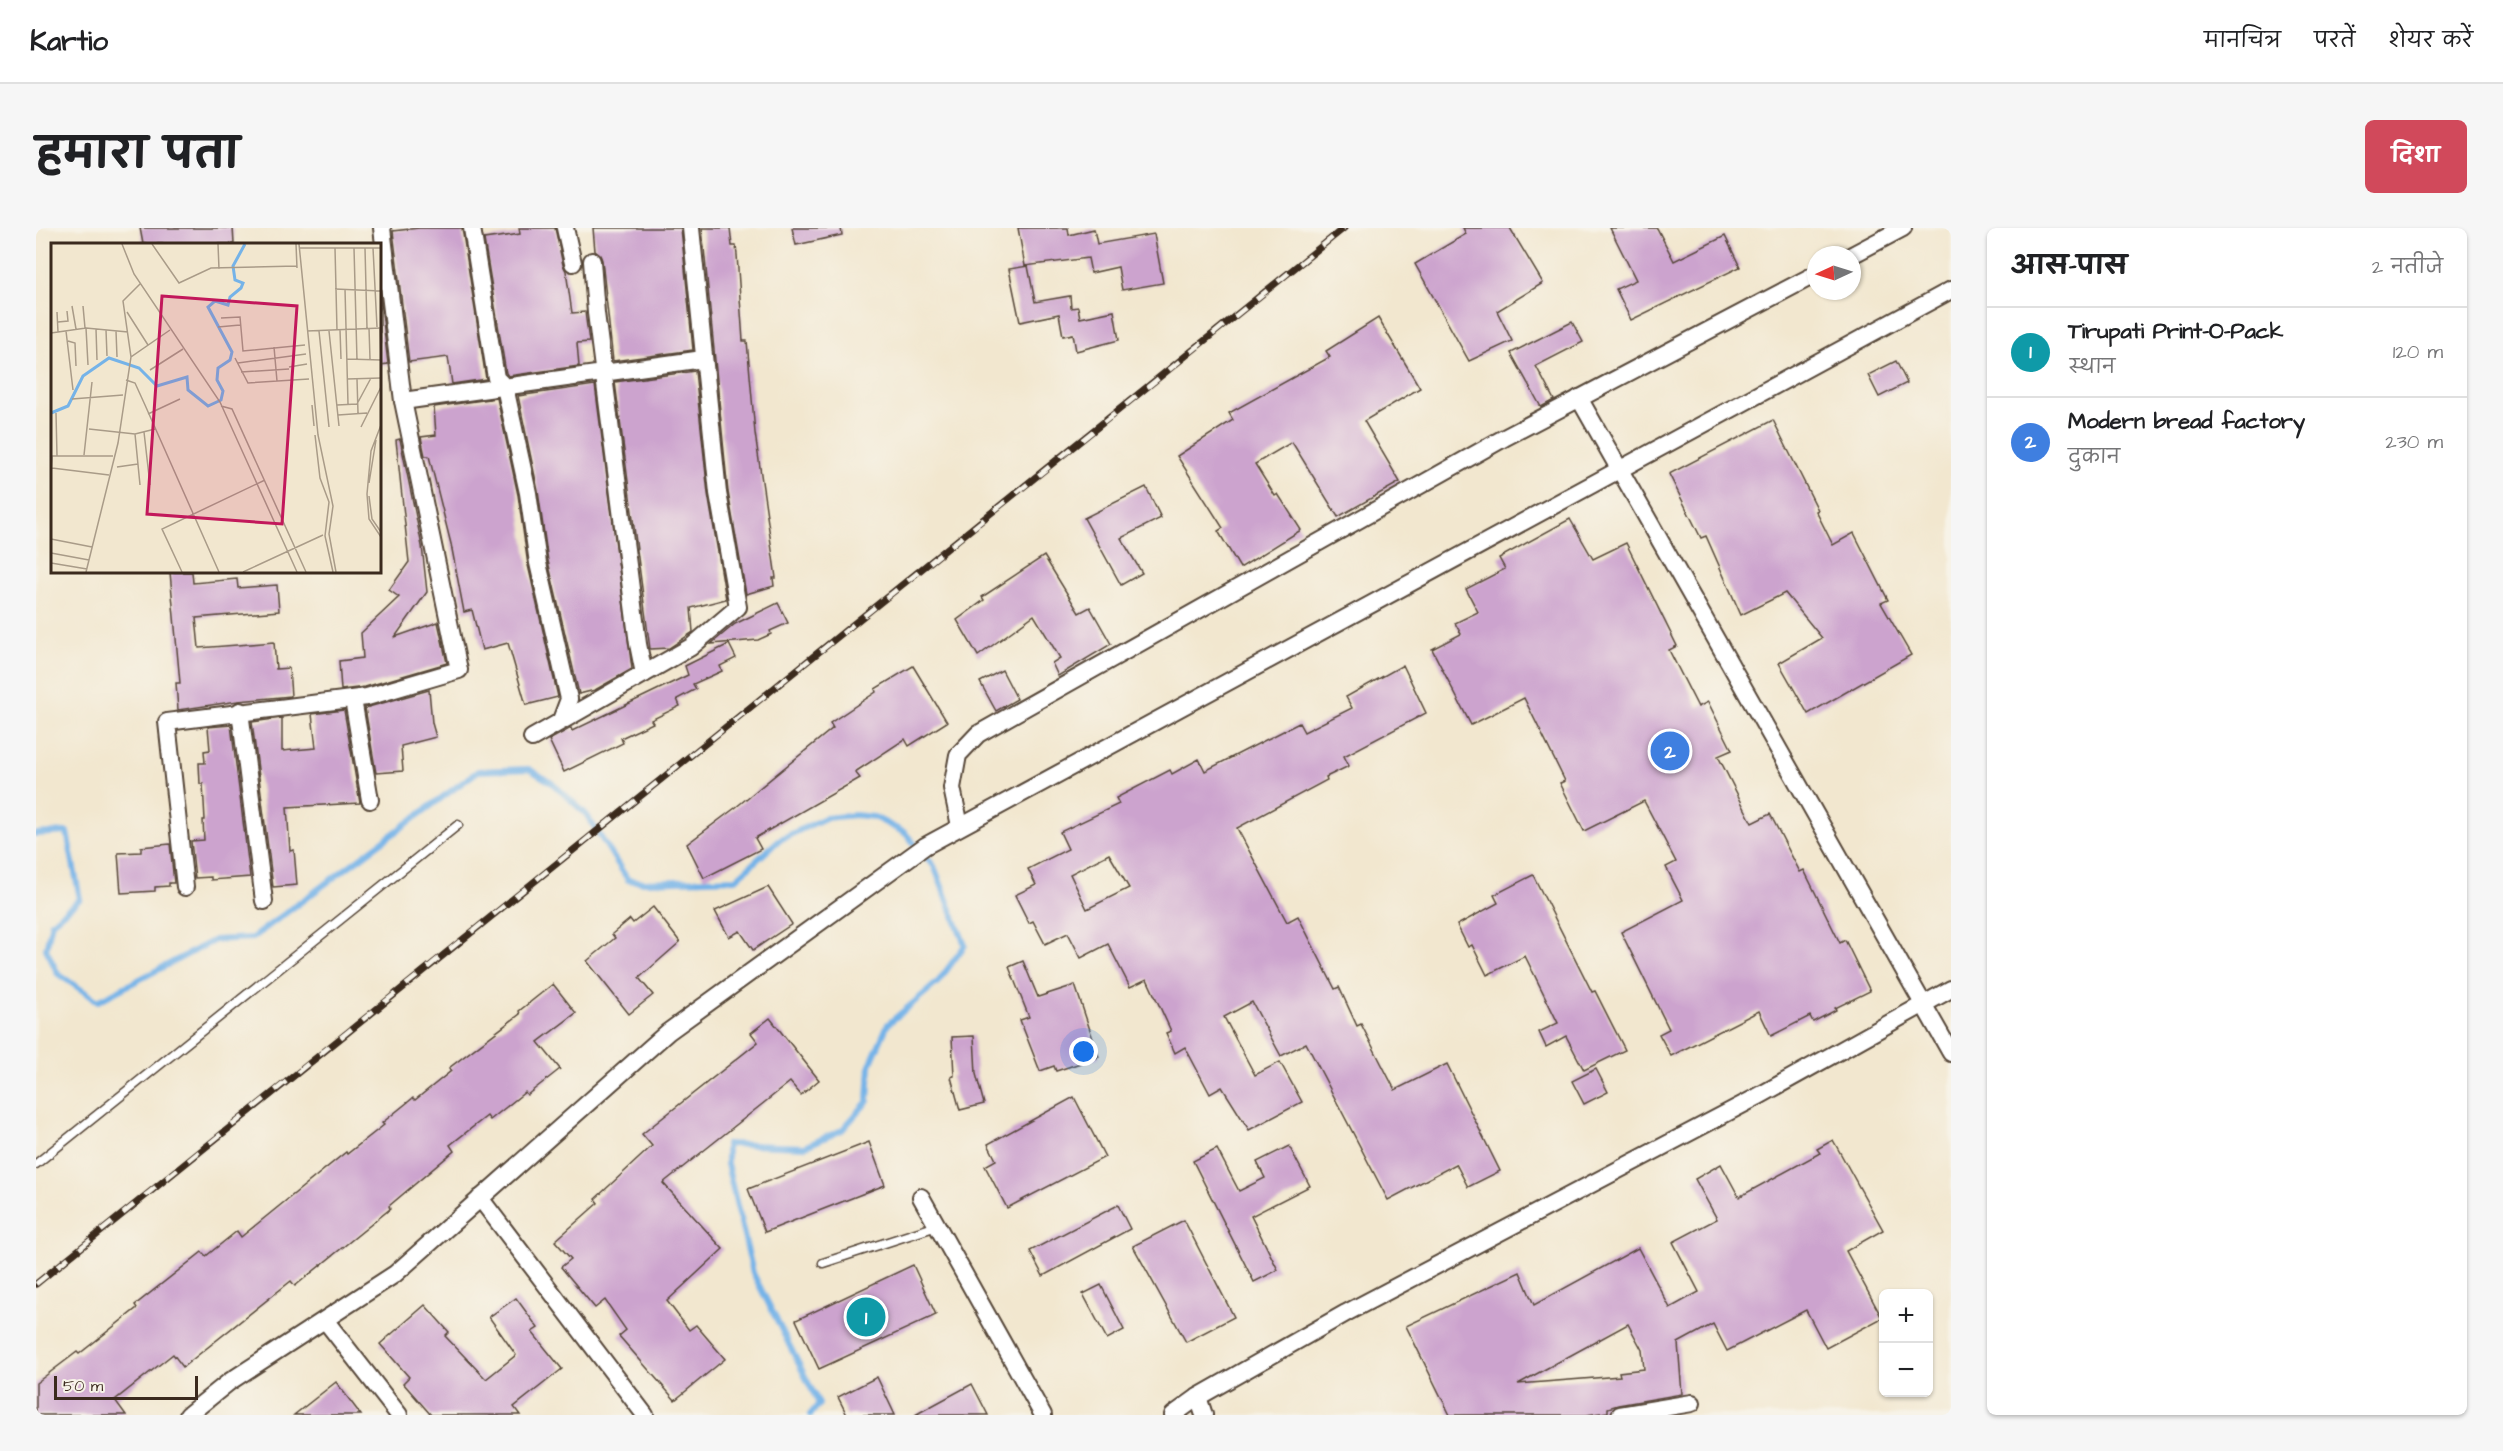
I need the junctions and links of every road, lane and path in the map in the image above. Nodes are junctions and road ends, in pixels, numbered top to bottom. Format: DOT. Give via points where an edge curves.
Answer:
graph roads {
  1 [pos="382,228"];
  2 [pos="472,228"];
  3 [pos="565,228"];
  4 [pos="691,228"];
  5 [pos="1903,228"];
  6 [pos="1861,250"];
  7 [pos="592,261"];
  8 [pos="573,263"];
  9 [pos="1807,279"];
  10 [pos="1951,290"];
  11 [pos="703,359"];
  12 [pos="604,372"];
  13 [pos="505,387"];
  14 [pos="1579,398"];
  15 [pos="403,401"];
  16 [pos="1617,469"];
  17 [pos="644,674"];
  18 [pos="353,699"];
  19 [pos="240,711"];
  20 [pos="561,720"];
  21 [pos="532,738"];
  22 [pos="370,800"];
  23 [pos="458,825"];
  24 [pos="960,826"];
  25 [pos="185,887"];
  26 [pos="264,901"];
  27 [pos="1951,989"];
  28 [pos="1924,1003"];
  29 [pos="1951,1053"];
  30 [pos="36,1164"];
  31 [pos="921,1197"];
  32 [pos="480,1198"];
  33 [pos="937,1226"];
  34 [pos="823,1263"];
  35 [pos="325,1320"];
  36 [pos="1198,1397"];
  37 [pos="1692,1403"];
  38 [pos="188,1415"];
  39 [pos="399,1415"];
  40 [pos="645,1415"];
  41 [pos="1043,1415"];
  42 [pos="1173,1415"];
  43 [pos="1204,1415"];
  44 [pos="1620,1415"];
  1 -- 15 [label="street"];
  2 -- 13 [label="street" via="496,378"];
  3 -- 8 [label="street"];
  4 -- 11 [label="street"];
  5 -- 6 [label="street"];
  7 -- 12 [label="street"];
  9 -- 14 [label="street"];
  10 -- 16 [label="street"];
  11 -- 12 [label="street"];
  11 -- 17 [label="street" via="718,493 738,607 691,647"];
  12 -- 13 [label="street"];
  12 -- 17 [label="street"];
  13 -- 15 [label="street"];
  13 -- 20 [label="street" via="528,493 538,563 569,699"];
  14 -- 16 [label="street"];
  14 -- 24 [label="street" via="978,734 958,755 952,788"];
  15 -- 18 [label="street" via="459,670"];
  16 -- 24 [label="street"];
  16 -- 28 [label="street"];
  17 -- 20 [label="street"];
  18 -- 19 [label="street"];
  18 -- 22 [label="street"];
  19 -- 25 [label="street" via="167,722"];
  19 -- 26 [label="street"];
  20 -- 21 [label="street"];
  23 -- 30 [label="lane"];
  24 -- 32 [label="street" via="888,872 668,1032"];
  27 -- 28 [label="street"];
  28 -- 29 [label="street"];
  28 -- 36 [label="street" via="1757,1097 1346,1313"];
  31 -- 33 [label="street"];
  32 -- 35 [label="street" via="395,1274"];
  32 -- 40 [label="street"];
  33 -- 34 [label="lane"];
  33 -- 41 [label="street"];
  35 -- 38 [label="street"];
  35 -- 39 [label="street"];
  36 -- 42 [label="street"];
  36 -- 43 [label="street"];
  37 -- 44 [label="street"];
}
